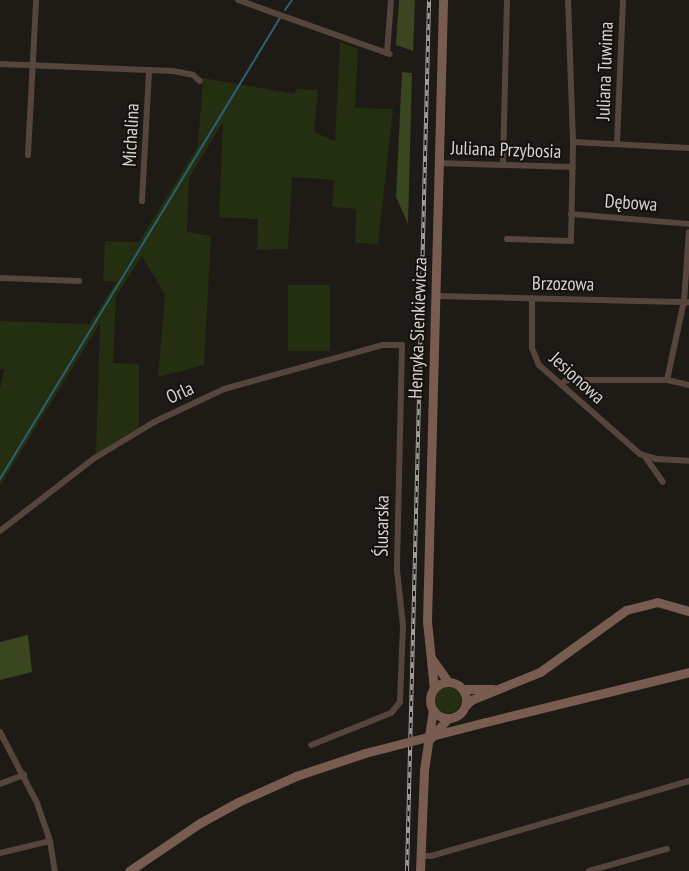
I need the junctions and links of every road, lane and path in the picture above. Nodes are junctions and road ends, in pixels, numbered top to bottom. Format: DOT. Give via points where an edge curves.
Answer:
graph roads {
  1 [pos="36,0"];
  2 [pos="238,0"];
  3 [pos="391,0"];
  4 [pos="443,0"];
  5 [pos="507,0"];
  6 [pos="568,0"];
  7 [pos="623,0"];
  8 [pos="0,64"];
  9 [pos="32,65"];
  10 [pos="149,70"];
  11 [pos="200,81"];
  12 [pos="573,142"];
  13 [pos="617,143"];
  14 [pos="689,148"];
  15 [pos="28,155"];
  16 [pos="438,163"];
  17 [pos="503,164"];
  18 [pos="573,167"];
  19 [pos="142,201"];
  20 [pos="571,214"];
  21 [pos="689,224"];
  22 [pos="689,232"];
  23 [pos="508,239"];
  24 [pos="0,278"];
  25 [pos="80,281"];
  26 [pos="436,296"];
  27 [pos="532,298"];
  28 [pos="686,302"];
  29 [pos="402,345"];
  30 [pos="667,380"];
  31 [pos="561,384"];
  32 [pos="689,385"];
  33 [pos="646,458"];
  34 [pos="689,461"];
  35 [pos="663,482"];
  36 [pos="0,532"];
  37 [pos="689,611"];
  38 [pos="431,656"];
  39 [pos="689,668"];
  40 [pos="684,672"];
  41 [pos="448,682"];
  42 [pos="500,688"];
  43 [pos="434,689"];
  44 [pos="463,689"];
  45 [pos="466,706"];
  46 [pos="433,710"];
  47 [pos="448,718"];
  48 [pos="0,732"];
  49 [pos="429,740"];
  50 [pos="311,745"];
  51 [pos="24,775"];
  52 [pos="689,781"];
  53 [pos="0,784"];
  54 [pos="50,841"];
  55 [pos="667,849"];
  56 [pos="0,853"];
  57 [pos="421,856"];
  58 [pos="55,871"];
  59 [pos="129,871"];
  60 [pos="420,871"];
  61 [pos="589,871"];
  1 -- 9 [label="street"];
  2 -- 3 [label="street" via="388,54"];
  4 -- 16 [label="main road, Henryka Sienkiewicza"];
  5 -- 17 [label="street"];
  6 -- 12 [label="street"];
  7 -- 13 [label="street, Juliana Tuwima"];
  8 -- 9 [label="street"];
  9 -- 10 [label="street"];
  9 -- 15 [label="street"];
  10 -- 11 [label="street" via="193,75"];
  10 -- 19 [label="street, Michalina"];
  12 -- 13 [label="street"];
  12 -- 18 [label="street"];
  13 -- 14 [label="street"];
  16 -- 17 [label="street, Juliana Przybosia"];
  16 -- 26 [label="main road, Henryka Sienkiewicza"];
  17 -- 18 [label="street, Juliana Przybosia"];
  18 -- 20 [label="street"];
  20 -- 21 [label="street, Dębowa"];
  20 -- 23 [label="street" via="570,241"];
  22 -- 28 [label="street"];
  24 -- 25 [label="street"];
  26 -- 27 [label="street, Brzozowa"];
  26 -- 38 [label="main road, Henryka Sienkiewicza" via="427,621"];
  27 -- 28 [label="street, Brzozowa"];
  27 -- 31 [label="street, Jesionowa" via="534,358"];
  28 -- 30 [label="street"];
  29 -- 36 [label="street, Orla" via="383,345 224,389 154,422 93,459"];
  29 -- 50 [label="street, Ślusarska" via="397,570 403,626 399,707"];
  30 -- 31 [label="street" via="567,380"];
  30 -- 32 [label="street"];
  31 -- 33 [label="street, Jesionowa"];
  33 -- 34 [label="street"];
  33 -- 35 [label="street, Jesionowa"];
  37 -- 42 [label="main road" via="656,602 626,610 552,664"];
  38 -- 41 [label="main road, Henryka Sienkiewicza"];
  38 -- 43 [label="main road, Henryka Sienkiewicza"];
  39 -- 40 [label="main road"];
  40 -- 59 [label="main road, bridge" via="365,753 309,771 238,802 200,823"];
  41 -- 43 [label="main road"];
  41 -- 44 [label="main road"];
  42 -- 44 [label="main road"];
  42 -- 45 [label="main road"];
  43 -- 46 [label="main road" via="430,701"];
  44 -- 45 [label="main road"];
  45 -- 47 [label="main road" via="461,713"];
  46 -- 47 [label="main road"];
  46 -- 49 [label="main road"];
  47 -- 49 [label="main road"];
  48 -- 51 [label="street"];
  49 -- 57 [label="main road" via="424,770"];
  51 -- 53 [label="street"];
  51 -- 54 [label="street"];
  52 -- 57 [label="street" via="431,856"];
  54 -- 56 [label="street"];
  54 -- 58 [label="street"];
  55 -- 61 [label="street"];
  57 -- 60 [label="main road"];
}
